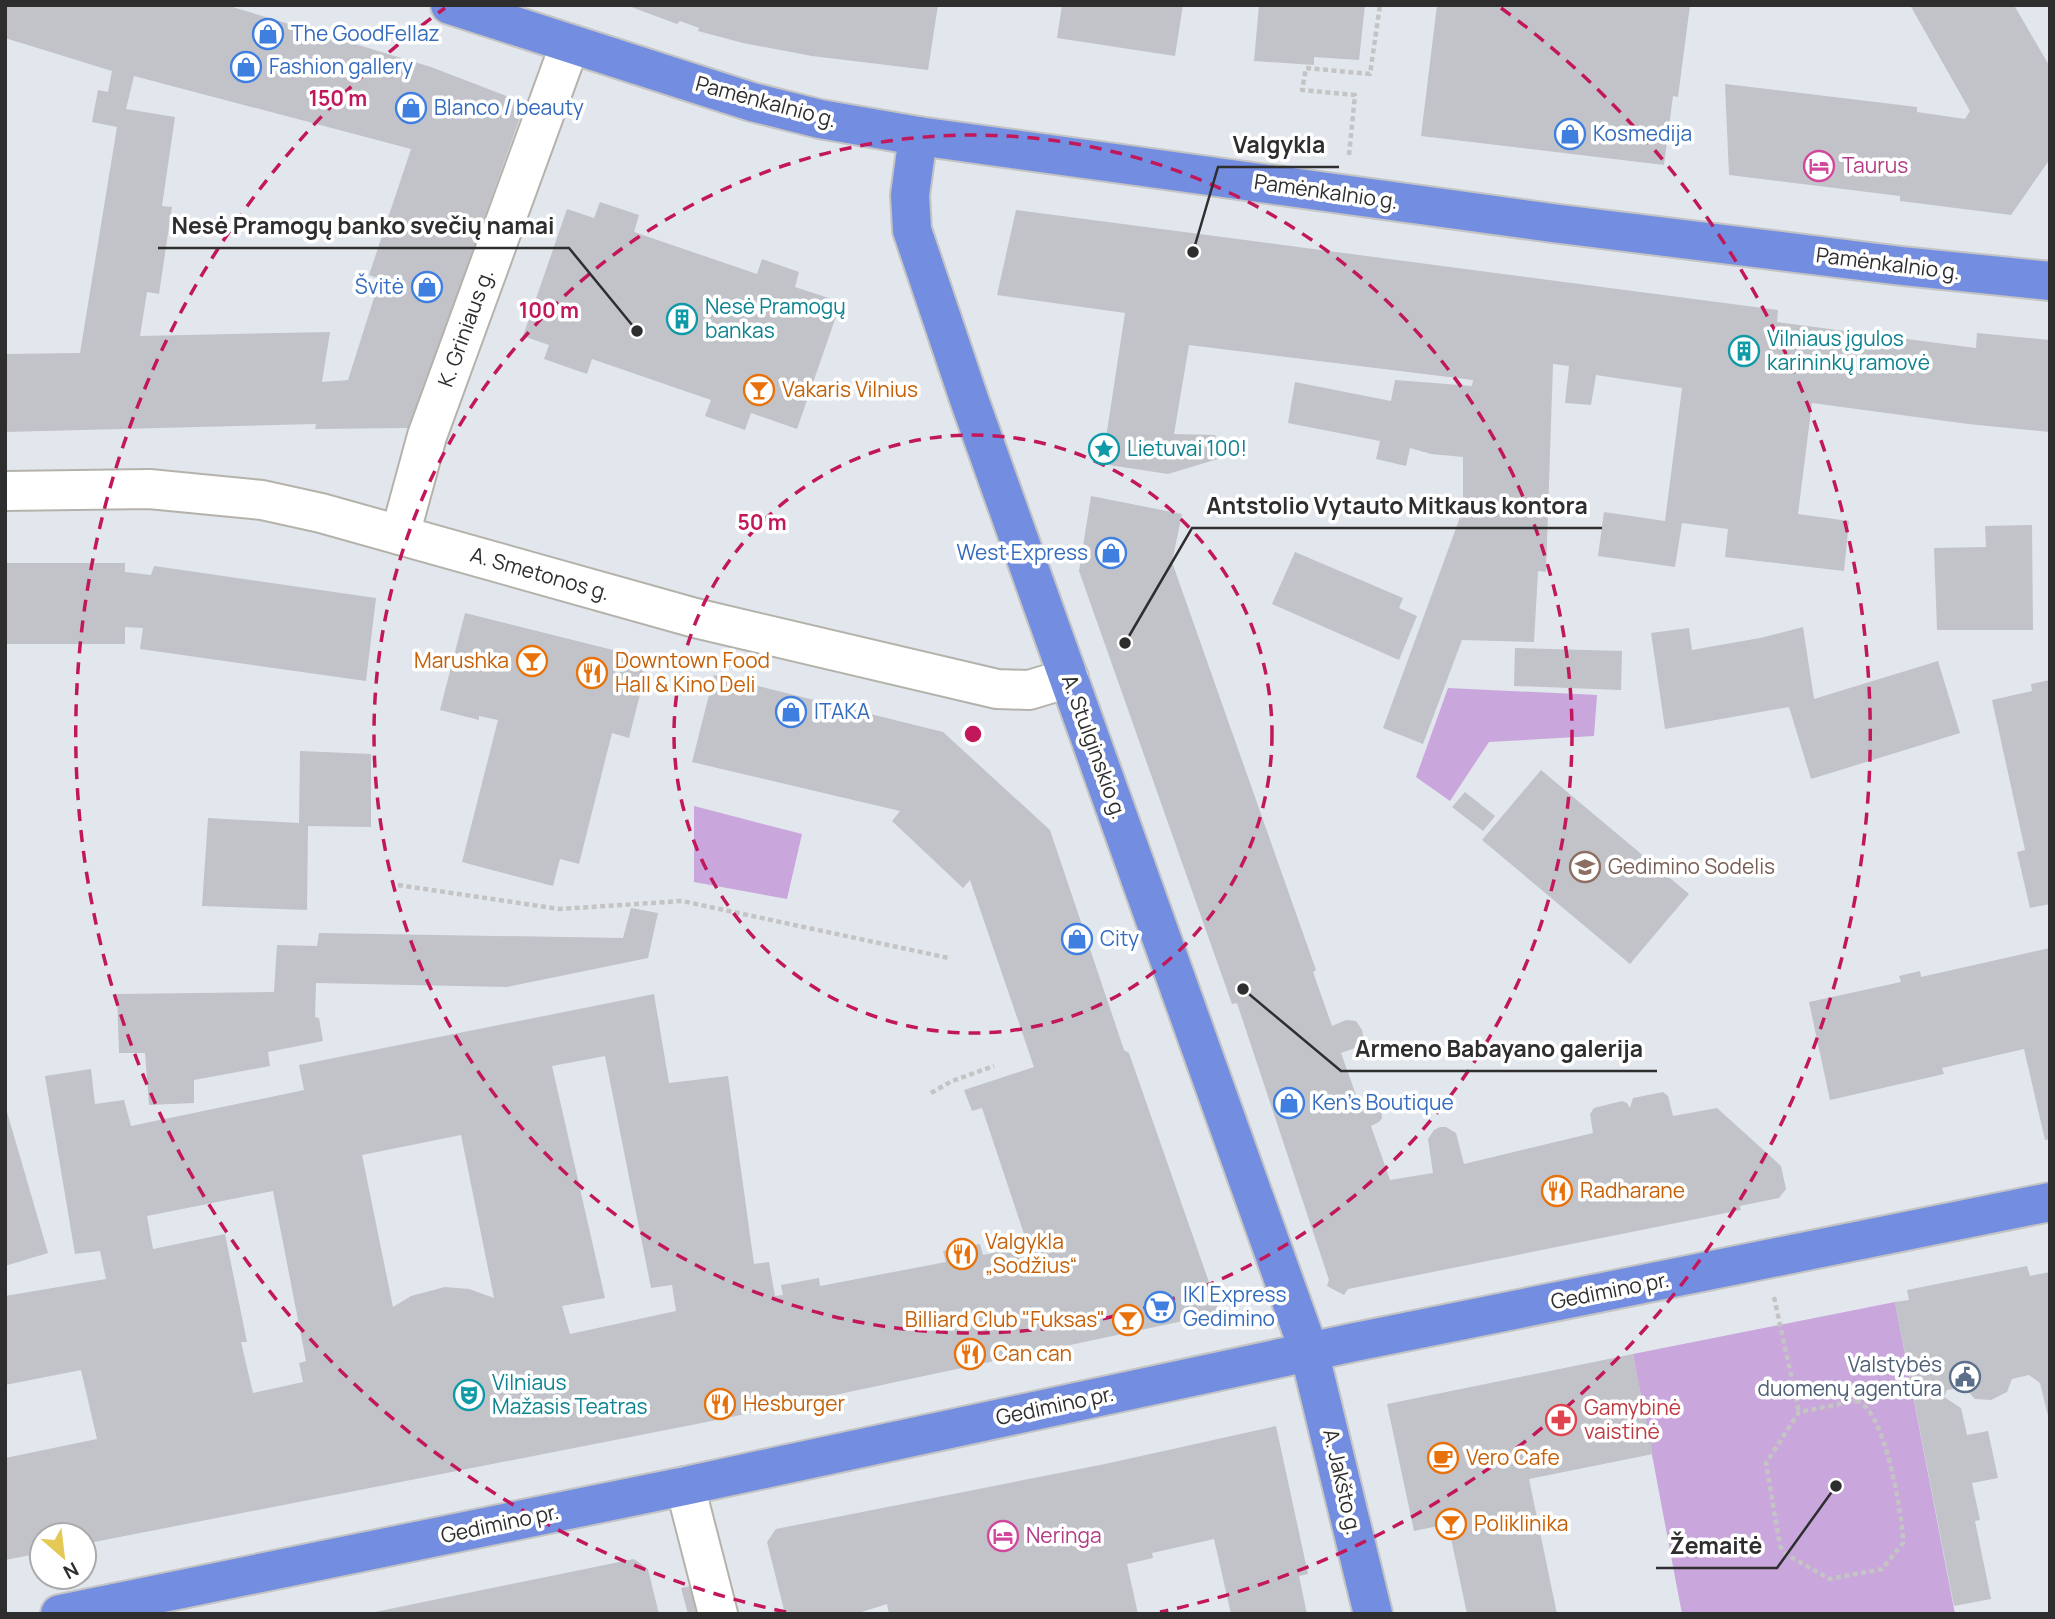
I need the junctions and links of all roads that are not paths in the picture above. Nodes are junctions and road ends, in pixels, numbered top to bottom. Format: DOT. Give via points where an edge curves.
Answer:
graph roads {
  1 [pos="450,5"];
  2 [pos="570,44"];
  3 [pos="918,136"];
  4 [pos="2050,281"];
  5 [pos="5,491"];
  6 [pos="400,535"];
  7 [pos="1069,678"];
  8 [pos="2050,1202"];
  9 [pos="1310,1351"];
  10 [pos="685,1486"];
  11 [pos="60,1614"];
  12 [pos="718,1614"];
  13 [pos="1373,1614"];
  1 -- 2 [label="main road, Pamėnkalnio g."];
  2 -- 3 [label="main road, Pamėnkalnio g." via="752,102"];
  2 -- 6 [label="street, K. Griniaus g." via="428,436"];
  3 -- 4 [label="main road, Pamėnkalnio g." via="1902,266"];
  3 -- 7 [label="main road, A. Stulginskio g." via="910,195 912,230"];
  5 -- 6 [label="street, A. Smetonos g." via="149,489 262,500"];
  6 -- 7 [label="street, A. Smetonos g." via="695,618 997,689 1029,690"];
  7 -- 9 [label="main road, A. Stulginskio g."];
  8 -- 9 [label="main road, Gedimino pr."];
  9 -- 10 [label="main road, Gedimino pr."];
  9 -- 13 [label="main road, A. Jakšto g."];
  10 -- 11 [label="main road, Gedimino pr."];
  10 -- 12 [label="street"];
}
